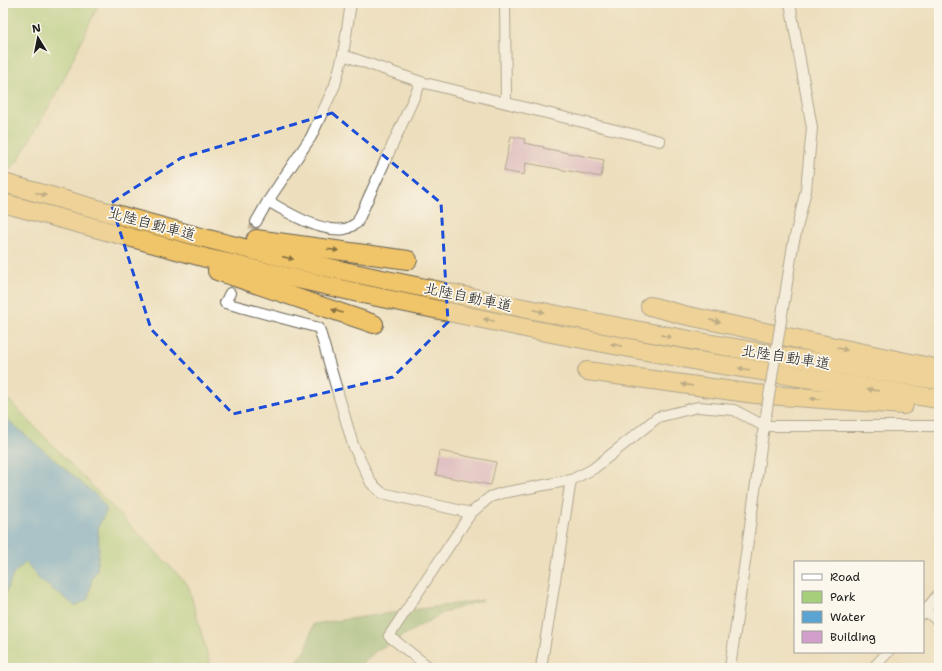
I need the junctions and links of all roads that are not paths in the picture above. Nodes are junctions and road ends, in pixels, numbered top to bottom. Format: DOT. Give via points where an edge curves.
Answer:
graph roads {
  1 [pos="351,3"];
  2 [pos="505,3"];
  3 [pos="790,3"];
  4 [pos="343,55"];
  5 [pos="421,82"];
  6 [pos="506,102"];
  7 [pos="660,141"];
  8 [pos="3,183"];
  9 [pos="61,199"];
  10 [pos="268,201"];
  11 [pos="3,203"];
  12 [pos="3,208"];
  13 [pos="256,222"];
  14 [pos="408,260"];
  15 [pos="230,293"];
  16 [pos="650,306"];
  17 [pos="374,324"];
  18 [pos="939,369"];
  19 [pos="587,371"];
  20 [pos="939,380"];
  21 [pos="939,399"];
  22 [pos="939,407"];
  23 [pos="764,426"];
  24 [pos="939,426"];
  25 [pos="571,480"];
  26 [pos="471,513"];
  27 [pos="939,594"];
  28 [pos="925,612"];
  29 [pos="939,622"];
  30 [pos="887,653"];
  31 [pos="430,668"];
  32 [pos="541,668"];
  33 [pos="730,668"];
  34 [pos="873,668"];
  1 -- 4 [label="street"];
  2 -- 6 [label="street"];
  3 -- 23 [label="street, bridge" via="812,128 806,190 793,245"];
  4 -- 5 [label="street"];
  4 -- 10 [label="street" via="335,85 311,137"];
  5 -- 6 [label="street"];
  5 -- 10 [label="street" via="357,223 346,229 331,229 301,220"];
  6 -- 7 [label="street"];
  8 -- 9 [label="highway, 北陸自動車道, one-way"];
  9 -- 14 [label="highway, one-way" via="223,234"];
  9 -- 20 [label="highway, 北陸自動車道, one-way" via="278,256 497,303 696,342"];
  10 -- 13 [label="street"];
  21 -- 11 [label="highway, 北陸自動車道, one-way" via="698,361 530,329 206,258"];
  17 -- 12 [label="highway, one-way" via="199,265"];
  15 -- 26 [label="street" via="225,303 319,328 353,445 371,483 382,493"];
  16 -- 18 [label="highway, one-way"];
  22 -- 19 [label="highway, one-way" via="756,394"];
  23 -- 24 [label="street"];
  23 -- 25 [label="street" via="734,410 698,407 658,417 593,469"];
  23 -- 33 [label="street"];
  25 -- 26 [label="street" via="502,493 490,497"];
  25 -- 32 [label="street"];
  26 -- 31 [label="street" via="389,636"];
  27 -- 28 [label="street"];
  28 -- 29 [label="street"];
  30 -- 34 [label="street"];
}
